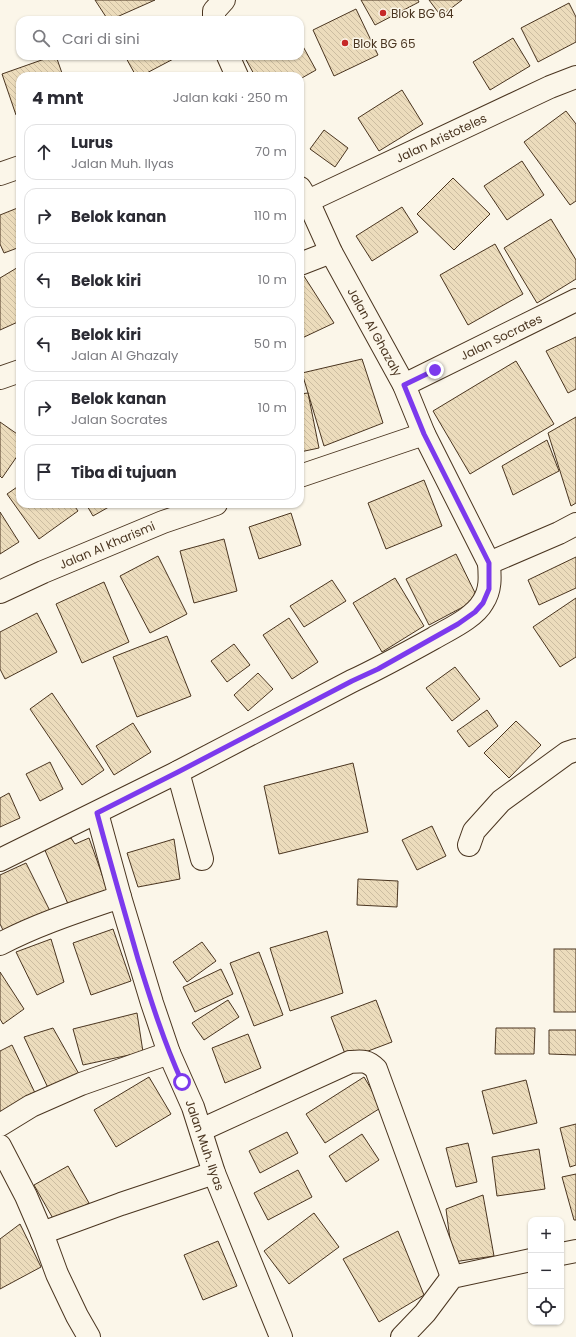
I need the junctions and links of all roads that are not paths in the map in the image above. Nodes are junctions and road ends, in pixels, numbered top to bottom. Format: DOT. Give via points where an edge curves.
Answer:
graph roads {
  1 [pos="224,0"];
  2 [pos="214,16"];
  3 [pos="230,60"];
  4 [pos="235,72"];
  5 [pos="576,77"];
  6 [pos="16,168"];
  7 [pos="0,174"];
  8 [pos="304,194"];
  9 [pos="331,252"];
  10 [pos="304,262"];
  11 [pos="576,300"];
  12 [pos="16,372"];
  13 [pos="0,378"];
  14 [pos="404,385"];
  15 [pos="424,434"];
  16 [pos="304,475"];
  17 [pos="204,508"];
  18 [pos="576,524"];
  19 [pos="489,563"];
  20 [pos="0,592"];
  21 [pos="576,750"];
  22 [pos="178,772"];
  23 [pos="97,813"];
  24 [pos="469,845"];
  25 [pos="202,859"];
  26 [pos="0,860"];
  27 [pos="120,897"];
  28 [pos="0,944"];
  29 [pos="169,1053"];
  30 [pos="0,1125"];
  31 [pos="201,1130"];
  32 [pos="0,1146"];
  33 [pos="214,1173"];
  34 [pos="42,1233"];
  35 [pos="576,1251"];
  36 [pos="564,1253"];
  37 [pos="528,1261"];
  38 [pos="452,1277"];
  39 [pos="272,1334"];
  40 [pos="89,1337"];
  41 [pos="402,1337"];
  1 -- 2 [label="street" via="214,11"];
  3 -- 4 [label="street"];
  5 -- 8 [label="street, Jalan Aristoteles"];
  6 -- 7 [label="street"];
  8 -- 9 [label="street, Jalan Al Ghazaly"];
  9 -- 10 [label="street"];
  9 -- 14 [label="street, Jalan Al Ghazaly"];
  11 -- 14 [label="street, Jalan Socrates"];
  12 -- 13 [label="street"];
  14 -- 15 [label="street, Jalan Al Ghazaly"];
  15 -- 16 [label="street"];
  15 -- 19 [label="street, Jalan Al Ghazaly"];
  17 -- 20 [label="street, Jalan Al Kharismi" via="163,522"];
  18 -- 19 [label="street"];
  19 -- 22 [label="street" via="489,589 483,603 458,624 378,669"];
  21 -- 24 [label="street" via="567,753 501,801 474,831"];
  22 -- 23 [label="street"];
  22 -- 25 [label="street"];
  23 -- 26 [label="street"];
  23 -- 27 [label="street, Jalan Muh. Ilyas"];
  27 -- 28 [label="street" via="61,917"];
  27 -- 29 [label="street, Jalan Muh. Ilyas"];
  29 -- 30 [label="street" via="81,1084 31,1106"];
  29 -- 31 [label="street, Jalan Muh. Ilyas"];
  31 -- 33 [label="street, Jalan Muh. Ilyas"];
  31 -- 38 [label="street" via="350,1062 370,1063 376,1069"];
  32 -- 34 [label="street"];
  33 -- 34 [label="street"];
  33 -- 39 [label="street, Jalan Muh. Ilyas"];
  34 -- 40 [label="street" via="57,1274"];
  35 -- 36 [label="street"];
  37 -- 38 [label="street"];
  38 -- 41 [label="street" via="425,1313"];
}
